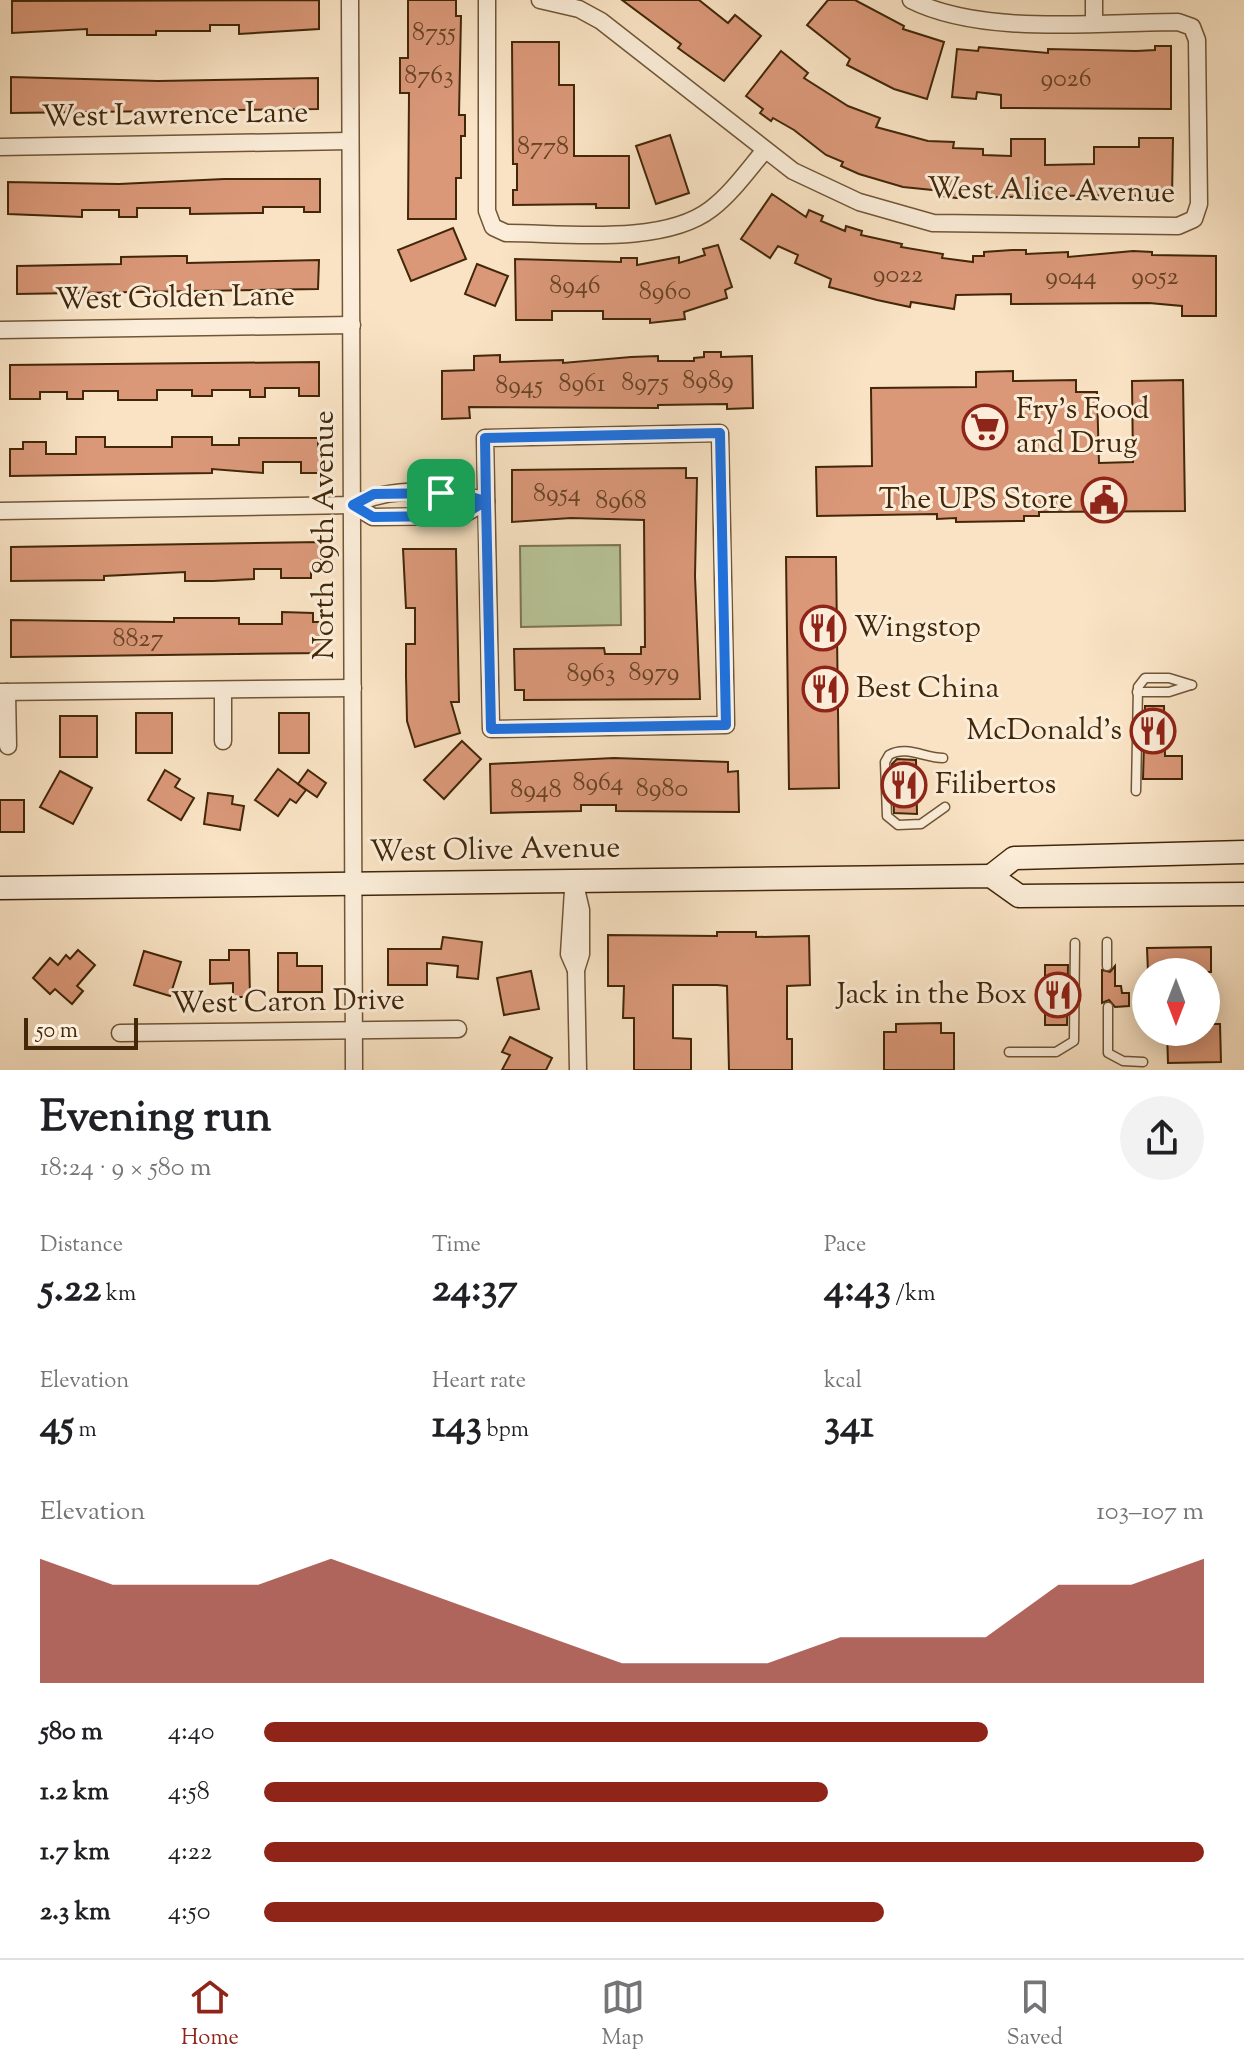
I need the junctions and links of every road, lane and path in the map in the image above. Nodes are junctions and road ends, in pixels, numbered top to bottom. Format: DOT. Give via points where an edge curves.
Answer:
graph roads {
  1 [pos="350,0"];
  2 [pos="487,0"];
  3 [pos="540,0"];
  4 [pos="911,0"];
  5 [pos="1094,0"];
  6 [pos="1094,22"];
  7 [pos="350,141"];
  8 [pos="0,147"];
  9 [pos="765,150"];
  10 [pos="352,325"];
  11 [pos="0,330"];
  12 [pos="413,494"];
  13 [pos="486,501"];
  14 [pos="353,505"];
  15 [pos="0,511"];
  16 [pos="413,516"];
  17 [pos="353,688"];
  18 [pos="223,690"];
  19 [pos="4,692"];
  20 [pos="1137,692"];
  21 [pos="223,741"];
  22 [pos="8,746"];
  23 [pos="943,758"];
  24 [pos="1136,791"];
  25 [pos="945,807"];
  26 [pos="1244,852"];
  27 [pos="991,876"];
  28 [pos="574,880"];
  29 [pos="355,883"];
  30 [pos="0,888"];
  31 [pos="1244,894"];
  32 [pos="1107,942"];
  33 [pos="1075,943"];
  34 [pos="1107,966"];
  35 [pos="1108,1007"];
  36 [pos="354,1029"];
  37 [pos="458,1029"];
  38 [pos="120,1033"];
  39 [pos="1009,1052"];
  40 [pos="1143,1062"];
  41 [pos="354,1070"];
  42 [pos="578,1070"];
  1 -- 7 [label="street, North 89th Avenue"];
  2 -- 9 [label="street" via="487,211 493,227 506,233 628,233 683,223 709,211"];
  3 -- 9 [label="street, West Alice Avenue" via="579,9 601,21"];
  4 -- 6 [label="street" via="928,9 992,22"];
  5 -- 6 [label="street"];
  6 -- 9 [label="street, West Alice Avenue" via="1178,22 1192,27 1197,40 1199,204 1194,219 1178,226 933,223 824,188"];
  7 -- 8 [label="street, West Lawrence Lane"];
  7 -- 10 [label="street, North 89th Avenue"];
  10 -- 11 [label="street, West Golden Lane"];
  10 -- 14 [label="street, North 89th Avenue"];
  12 -- 13 [label="street" via="456,493"];
  12 -- 14 [label="street" via="374,494"];
  12 -- 16 [label="street"];
  13 -- 13 [label="street" via="491,729 726,725 720,433 485,438"];
  13 -- 16 [label="street" via="461,516"];
  14 -- 15 [label="street"];
  14 -- 16 [label="street" via="373,517"];
  14 -- 17 [label="street, North 89th Avenue"];
  17 -- 18 [label="street"];
  17 -- 29 [label="street, North 89th Avenue"];
  18 -- 19 [label="street"];
  18 -- 21 [label="street"];
  19 -- 22 [label="street"];
  20 -- 20 [label="lane" via="1145,678 1192,685 1169,692"];
  20 -- 24 [label="lane"];
  23 -- 25 [label="lane" via="908,750 889,755 886,811 898,825 921,824"];
  26 -- 27 [label="main road, West Olive Avenue" via="1014,858"];
  27 -- 28 [label="main road, West Olive Avenue"];
  27 -- 31 [label="main road" via="1019,896"];
  28 -- 29 [label="main road, West Olive Avenue"];
  28 -- 42 [label="street" via="581,910"];
  29 -- 30 [label="main road, West Olive Avenue"];
  29 -- 36 [label="street, North 89th Avenue"];
  32 -- 34 [label="lane"];
  33 -- 39 [label="lane" via="1074,1041 1056,1052"];
  35 -- 40 [label="lane" via="1108,1053 1123,1061"];
  36 -- 37 [label="street, West Caron Drive"];
  36 -- 38 [label="street, West Caron Drive"];
  36 -- 41 [label="street, North 89th Avenue"];
}
